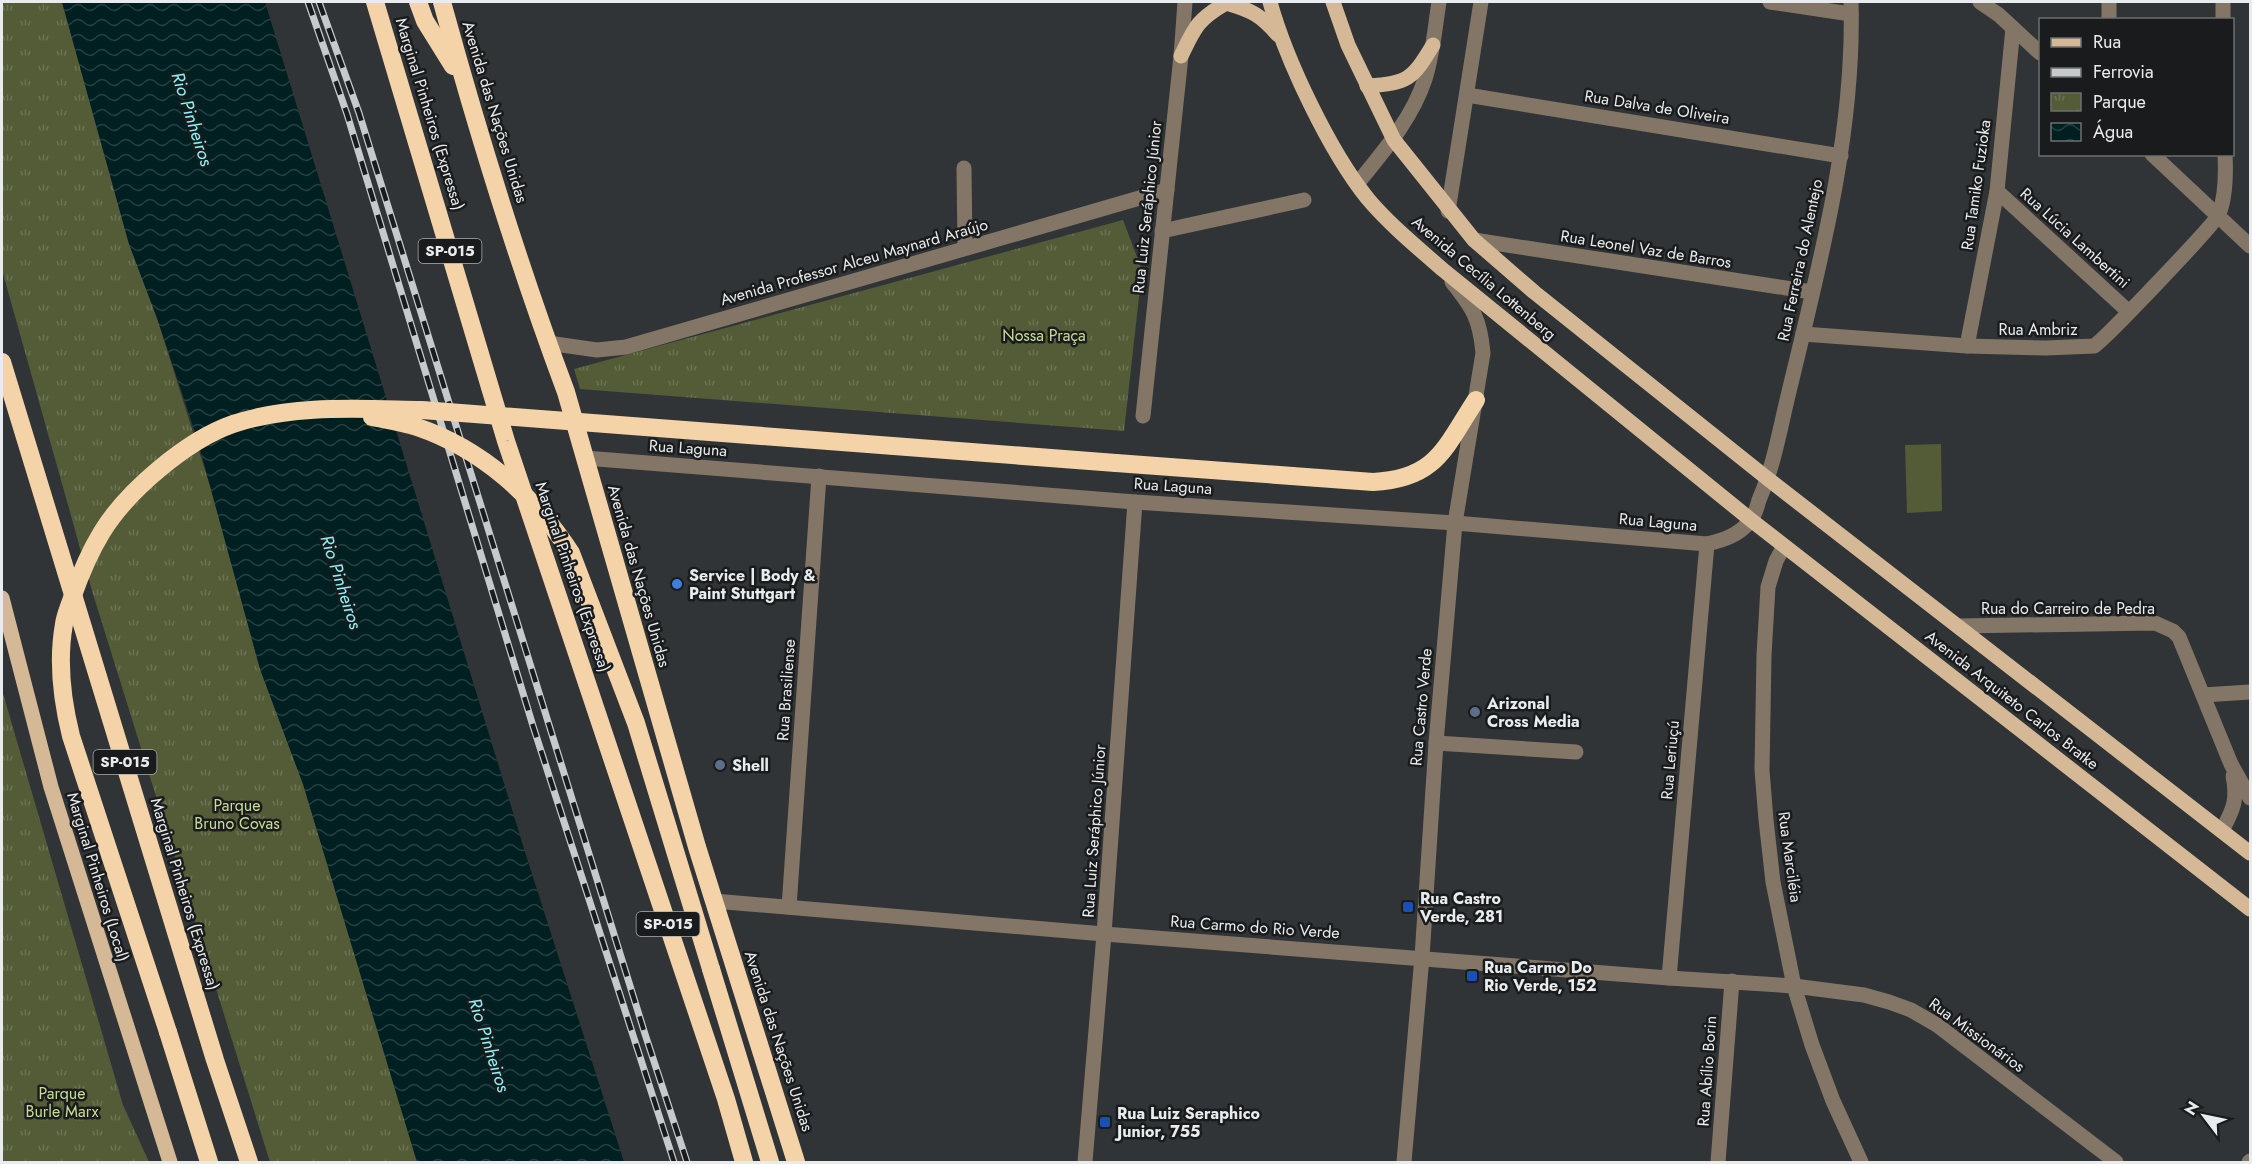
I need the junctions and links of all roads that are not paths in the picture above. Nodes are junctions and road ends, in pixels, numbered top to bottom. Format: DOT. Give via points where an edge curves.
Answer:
graph roads {
  1 [pos="375,2"];
  2 [pos="418,2"];
  3 [pos="442,2"];
  4 [pos="1185,2"];
  5 [pos="1219,2"];
  6 [pos="1270,2"];
  7 [pos="1333,2"];
  8 [pos="1439,2"];
  9 [pos="1481,2"];
  10 [pos="1770,2"];
  11 [pos="1980,2"];
  12 [pos="2109,2"];
  13 [pos="2223,2"];
  14 [pos="1851,8"];
  15 [pos="1998,8"];
  16 [pos="2109,18"];
  17 [pos="2223,18"];
  18 [pos="2013,28"];
  19 [pos="1284,43"];
  20 [pos="1433,45"];
  21 [pos="2039,52"];
  22 [pos="1181,56"];
  23 [pos="465,86"];
  24 [pos="1367,86"];
  25 [pos="1467,95"];
  26 [pos="1394,140"];
  27 [pos="1841,156"];
  28 [pos="2154,156"];
  29 [pos="2225,156"];
  30 [pos="964,168"];
  31 [pos="1357,184"];
  32 [pos="1167,190"];
  33 [pos="1997,191"];
  34 [pos="1304,200"];
  35 [pos="1448,211"];
  36 [pos="2218,216"];
  37 [pos="1162,231"];
  38 [pos="1474,240"];
  39 [pos="2250,246"];
  40 [pos="965,248"];
  41 [pos="1442,269"];
  42 [pos="1812,292"];
  43 [pos="2129,312"];
  44 [pos="1803,334"];
  45 [pos="548,343"];
  46 [pos="1967,346"];
  47 [pos="2,362"];
  48 [pos="1476,400"];
  49 [pos="341,410"];
  50 [pos="1143,416"];
  51 [pos="585,458"];
  52 [pos="819,476"];
  53 [pos="1768,479"];
  54 [pos="1135,502"];
  55 [pos="1751,520"];
  56 [pos="1455,523"];
  57 [pos="1707,544"];
  58 [pos="1784,546"];
  59 [pos="2,598"];
  60 [pos="1959,626"];
  61 [pos="2250,692"];
  62 [pos="2203,695"];
  63 [pos="1436,743"];
  64 [pos="1576,752"];
  65 [pos="2231,764"];
  66 [pos="2250,798"];
  67 [pos="2222,831"];
  68 [pos="2250,853"];
  69 [pos="714,901"];
  70 [pos="789,907"];
  71 [pos="2250,909"];
  72 [pos="1104,934"];
  73 [pos="1422,957"];
  74 [pos="1669,978"];
  75 [pos="1732,981"];
  76 [pos="1794,986"];
  77 [pos="169,1160"];
  78 [pos="209,1162"];
  79 [pos="249,1162"];
  80 [pos="744,1162"];
  81 [pos="770,1162"];
  82 [pos="796,1162"];
  83 [pos="1085,1162"];
  84 [pos="1404,1162"];
  85 [pos="1718,1162"];
  86 [pos="1861,1162"];
  87 [pos="2116,1162"];
  1 -- 80 [label="highway, Marginal Pinheiros (Expressa) / SP-015" via="506,441"];
  2 -- 23 [label="highway" via="425,21"];
  3 -- 23 [label="highway, Avenida das Nações Unidas"];
  4 -- 22 [label="street, Rua Luiz Seráphico Júnior"];
  5 -- 19 [label="main road" via="1252,11"];
  5 -- 22 [label="main road" via="1202,17"];
  6 -- 19 [label="main road, Avenida Cecília Lottenberg"];
  7 -- 24 [label="main road, Avenida Cecília Lottenberg"];
  8 -- 20 [label="street"];
  9 -- 25 [label="street"];
  10 -- 14 [label="street"];
  11 -- 15 [label="street"];
  12 -- 16 [label="street"];
  13 -- 17 [label="street"];
  14 -- 27 [label="street, Rua Ferreira do Alentejo" via="1850,86"];
  15 -- 18 [label="street"];
  18 -- 21 [label="street"];
  18 -- 33 [label="street, Rua Tamiko Fuzioka"];
  19 -- 31 [label="main road, Avenida Cecília Lottenberg" via="1328,136"];
  20 -- 24 [label="main road" via="1415,73 1406,79"];
  20 -- 26 [label="street" via="1424,82"];
  22 -- 32 [label="street, Rua Luiz Seráphico Júnior"];
  23 -- 45 [label="highway, Avenida das Nações Unidas"];
  24 -- 26 [label="main road, Avenida Cecília Lottenberg"];
  25 -- 27 [label="street, Rua Dalva de Oliveira"];
  25 -- 35 [label="street"];
  26 -- 31 [label="street"];
  26 -- 35 [label="main road, Avenida Cecília Lottenberg"];
  27 -- 42 [label="street, Rua Ferreira do Alentejo"];
  28 -- 36 [label="street"];
  29 -- 36 [label="street" via="2224,195"];
  30 -- 40 [label="street"];
  31 -- 41 [label="main road, Avenida Cecília Lottenberg" via="1398,231"];
  32 -- 37 [label="street, Rua Luiz Seráphico Júnior"];
  32 -- 40 [label="street, Avenida Professor Alceu Maynard Araújo"];
  33 -- 43 [label="street, Rua Lúcia Lambertini"];
  33 -- 46 [label="street, Rua Tamiko Fuzioka"];
  34 -- 37 [label="street"];
  35 -- 38 [label="main road, Avenida Cecília Lottenberg"];
  36 -- 39 [label="street"];
  36 -- 43 [label="street, Rua Ambriz"];
  37 -- 50 [label="street, Rua Luiz Seráphico Júnior"];
  38 -- 42 [label="street, Rua Leonel Vaz de Barros"];
  38 -- 53 [label="main road, Avenida Cecília Lottenberg"];
  40 -- 45 [label="street, Avenida Professor Alceu Maynard Araújo" via="626,347 597,350"];
  41 -- 48 [label="street, Rua Castro Verde" via="1466,299 1480,328 1483,352"];
  41 -- 55 [label="main road, Avenida Cecília Lottenberg"];
  42 -- 44 [label="street, Rua Ferreira do Alentejo"];
  43 -- 46 [label="street, Rua Ambriz" via="2098,344 2089,347"];
  44 -- 46 [label="street, Rua Ambriz"];
  44 -- 53 [label="street, Rua Ferreira do Alentejo"];
  45 -- 51 [label="highway, Avenida das Nações Unidas"];
  47 -- 79 [label="highway, Marginal Pinheiros (Expressa) / SP-015"];
  48 -- 49 [label="highway, bridge" via="1432,464 1410,476 1373,482 453,412"];
  48 -- 56 [label="street, Rua Castro Verde"];
  49 -- 78 [label="highway, bridge" via="276,414 232,425 188,447 139,488 103,531 80,575 64,624 60,675 71,736"];
  49 -- 81 [label="highway, bridge" via="416,427 484,461 514,484 555,528 571,553 636,723"];
  51 -- 52 [label="street, Rua Laguna"];
  51 -- 69 [label="highway, Avenida das Nações Unidas"];
  52 -- 54 [label="street, Rua Laguna"];
  52 -- 70 [label="street, Rua Brasiliense"];
  53 -- 55 [label="street, Rua Ferreira do Alentejo"];
  53 -- 60 [label="main road, Avenida Arquiteto Carlos Bratke"];
  54 -- 56 [label="street, Rua Laguna"];
  54 -- 72 [label="street, Rua Luiz Seráphico Júnior"];
  55 -- 57 [label="street, Rua Laguna" via="1729,538"];
  55 -- 58 [label="main road, Avenida Arquiteto Carlos Bratke"];
  56 -- 57 [label="street, Rua Laguna"];
  56 -- 63 [label="street, Rua Castro Verde"];
  57 -- 74 [label="street, Rua Leriuçú"];
  58 -- 71 [label="main road, Avenida Arquiteto Carlos Bratke"];
  58 -- 76 [label="street, Rua Marciléia" via="1768,587 1762,770 1773,882"];
  59 -- 77 [label="main road, Marginal Pinheiros (Local)" via="51,787"];
  60 -- 62 [label="street, Rua do Carreiro de Pedra" via="2155,623 2178,637"];
  60 -- 67 [label="main road, Avenida Arquiteto Carlos Bratke"];
  61 -- 62 [label="street"];
  62 -- 65 [label="street, Rua do Carreiro de Pedra"];
  63 -- 64 [label="street"];
  63 -- 73 [label="street, Rua Castro Verde"];
  65 -- 66 [label="street, Rua do Carreiro de Pedra"];
  65 -- 67 [label="street, Rua do Carreiro de Pedra" via="2235,802"];
  67 -- 68 [label="main road, Avenida Arquiteto Carlos Bratke"];
  69 -- 70 [label="street, Rua Carmo do Rio Verde"];
  69 -- 82 [label="highway, Avenida das Nações Unidas"];
  70 -- 72 [label="street, Rua Carmo do Rio Verde"];
  72 -- 73 [label="street, Rua Carmo do Rio Verde"];
  72 -- 83 [label="street, Rua Luiz Seráphico Júnior"];
  73 -- 74 [label="street, Rua Carmo do Rio Verde"];
  73 -- 84 [label="street, Rua Castro Verde"];
  74 -- 75 [label="street, Rua Carmo do Rio Verde"];
  75 -- 76 [label="street, Rua Carmo do Rio Verde"];
  75 -- 85 [label="street, Rua Abílio Borin"];
  76 -- 86 [label="street, Rua Marciléia" via="1833,1101"];
  76 -- 87 [label="street, Rua Missionários" via="1864,995 1911,1010 1937,1025"];
}
